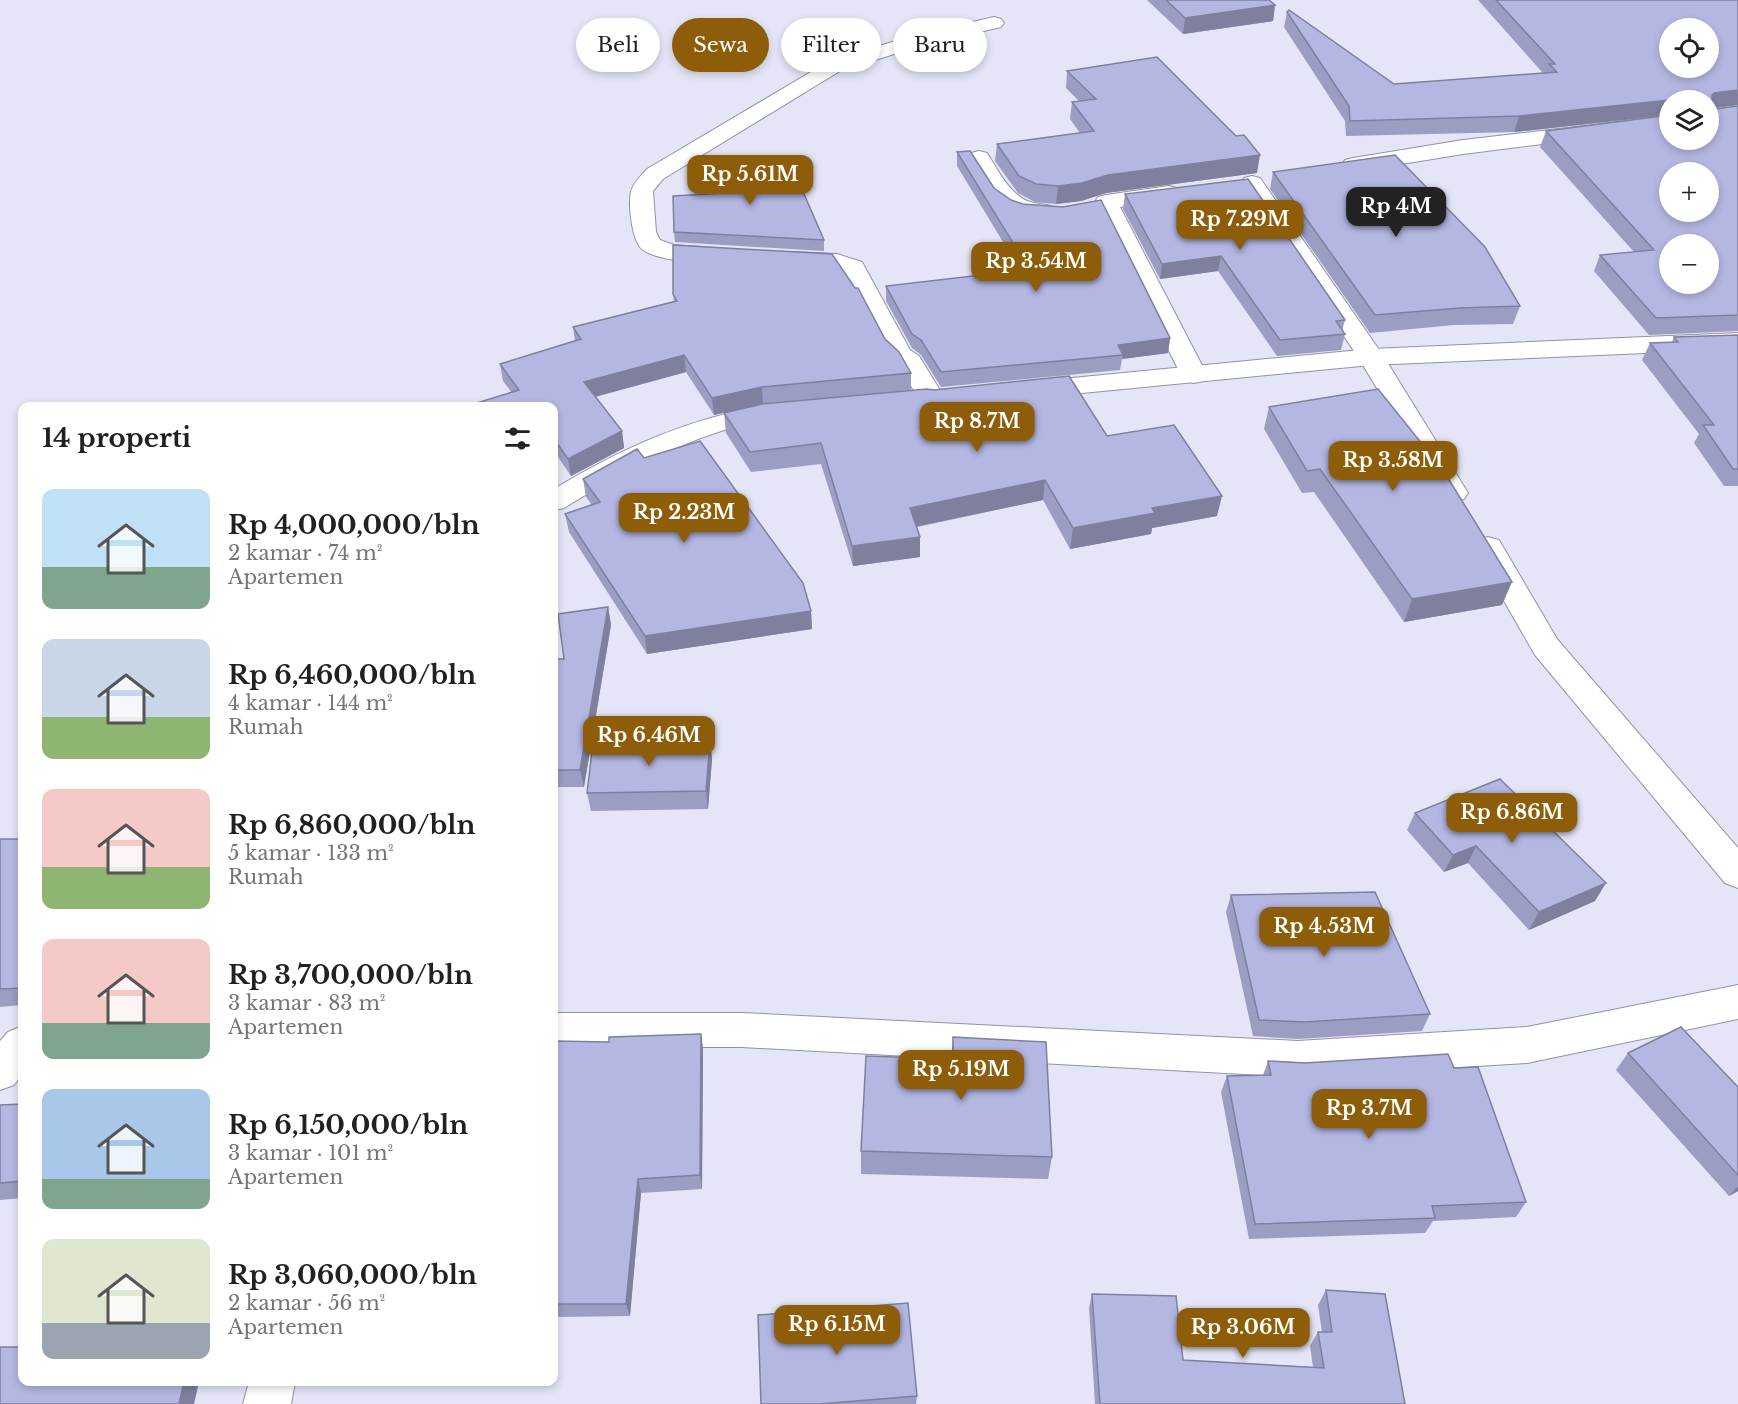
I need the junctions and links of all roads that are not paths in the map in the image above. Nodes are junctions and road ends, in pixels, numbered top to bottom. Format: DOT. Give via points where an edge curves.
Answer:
graph roads {
  1 [pos="994,23"];
  2 [pos="1659,123"];
  3 [pos="979,159"];
  4 [pos="1334,169"];
  5 [pos="1253,182"];
  6 [pos="1187,190"];
  7 [pos="1106,202"];
  8 [pos="740,256"];
  9 [pos="774,258"];
  10 [pos="1738,340"];
  11 [pos="1371,357"];
  12 [pos="1194,375"];
  13 [pos="1004,393"];
  14 [pos="933,399"];
  15 [pos="797,411"];
  16 [pos="558,499"];
  17 [pos="1738,873"];
  18 [pos="1738,1002"];
  19 [pos="558,1030"];
  20 [pos="18,1049"];
  21 [pos="0,1072"];
  22 [pos="271,1386"];
  23 [pos="267,1404"];
  1 -- 8 [label="street" via="918,40 833,67 663,169 648,182 642,191 644,232 651,245 672,252"];
  2 -- 4 [label="street" via="1463,147"];
  3 -- 7 [label="street" via="1007,199 1019,208 1071,211 1091,209"];
  5 -- 11 [label="street"];
  6 -- 7 [label="street"];
  7 -- 12 [label="street"];
  9 -- 14 [label="street" via="837,261 854,267 900,355 910,362"];
  10 -- 11 [label="street"];
  11 -- 12 [label="street"];
  11 -- 17 [label="street" via="1546,647"];
  12 -- 13 [label="street"];
  15 -- 16 [label="street" via="718,422 648,451"];
  18 -- 19 [label="street" via="1527,1045 1298,1059 742,1030"];
  20 -- 21 [label="street"];
  22 -- 23 [label="street"];
}
